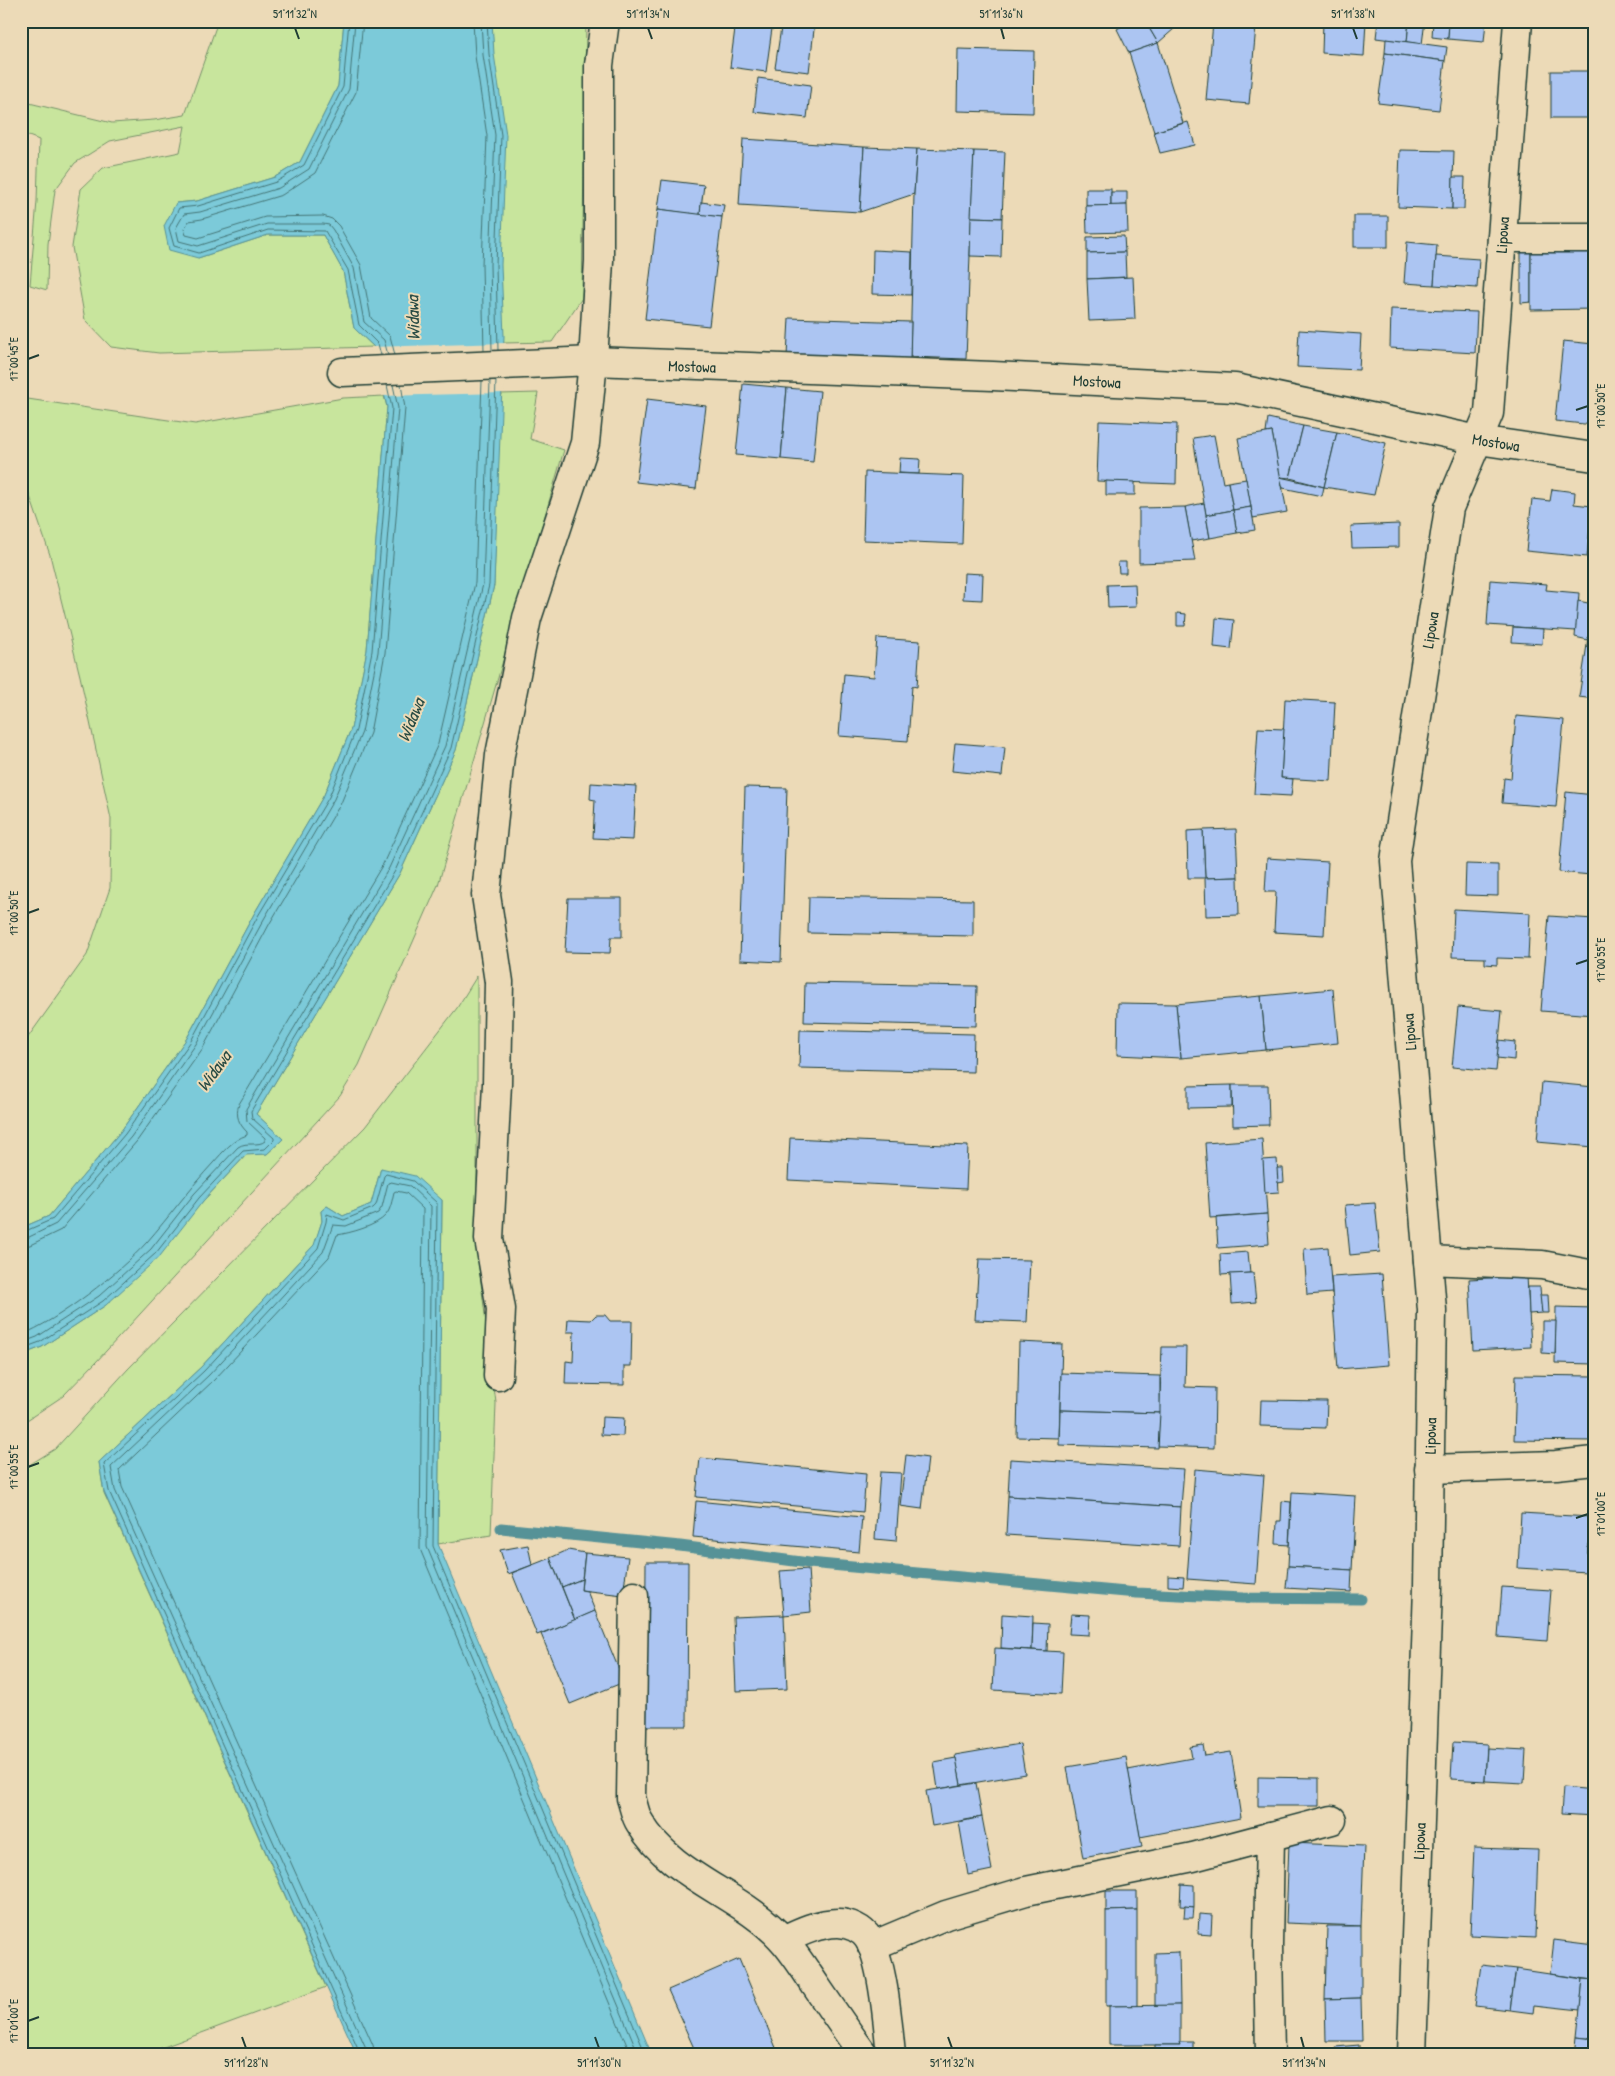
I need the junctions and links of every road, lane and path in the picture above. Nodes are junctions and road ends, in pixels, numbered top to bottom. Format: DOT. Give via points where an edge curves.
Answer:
graph roads {
  1 [pos="604,21"];
  2 [pos="1518,21"];
  3 [pos="1502,238"];
  4 [pos="1594,238"];
  5 [pos="593,361"];
  6 [pos="342,372"];
  7 [pos="1478,440"];
  8 [pos="1594,458"];
  9 [pos="1428,1260"];
  10 [pos="1594,1275"];
  11 [pos="498,1376"];
  12 [pos="1594,1462"];
  13 [pos="1430,1469"];
  14 [pos="634,1596"];
  15 [pos="1332,1820"];
  16 [pos="1270,1836"];
  17 [pos="783,1940"];
  18 [pos="872,1946"];
  19 [pos="864,2055"];
  20 [pos="891,2055"];
  21 [pos="1270,2055"];
  22 [pos="1412,2055"];
  1 -- 5 [label="street" via="599,65 599,261"];
  2 -- 3 [label="street, Lipowa"];
  3 -- 4 [label="street"];
  3 -- 7 [label="street, Lipowa" via="1489,413"];
  5 -- 6 [label="street, Mostowa"];
  5 -- 7 [label="street, Mostowa" via="1236,388"];
  5 -- 11 [label="street" via="585,443 527,618 500,755 486,895 498,982 489,1239 501,1309"];
  7 -- 8 [label="street, Mostowa"];
  7 -- 9 [label="street, Lipowa" via="1449,508 1395,862"];
  9 -- 10 [label="street" via="1542,1266"];
  9 -- 13 [label="street, Lipowa" via="1432,1310"];
  12 -- 13 [label="street"];
  13 -- 22 [label="street, Lipowa"];
  14 -- 17 [label="street" via="631,1798 639,1822 669,1858 738,1901"];
  15 -- 16 [label="street"];
  16 -- 18 [label="street" via="1193,1857 1026,1891 946,1915"];
  16 -- 21 [label="street"];
  17 -- 18 [label="street" via="824,1924 840,1923 857,1928 867,1936"];
  17 -- 19 [label="street"];
  18 -- 20 [label="street" via="887,2012"];
}
